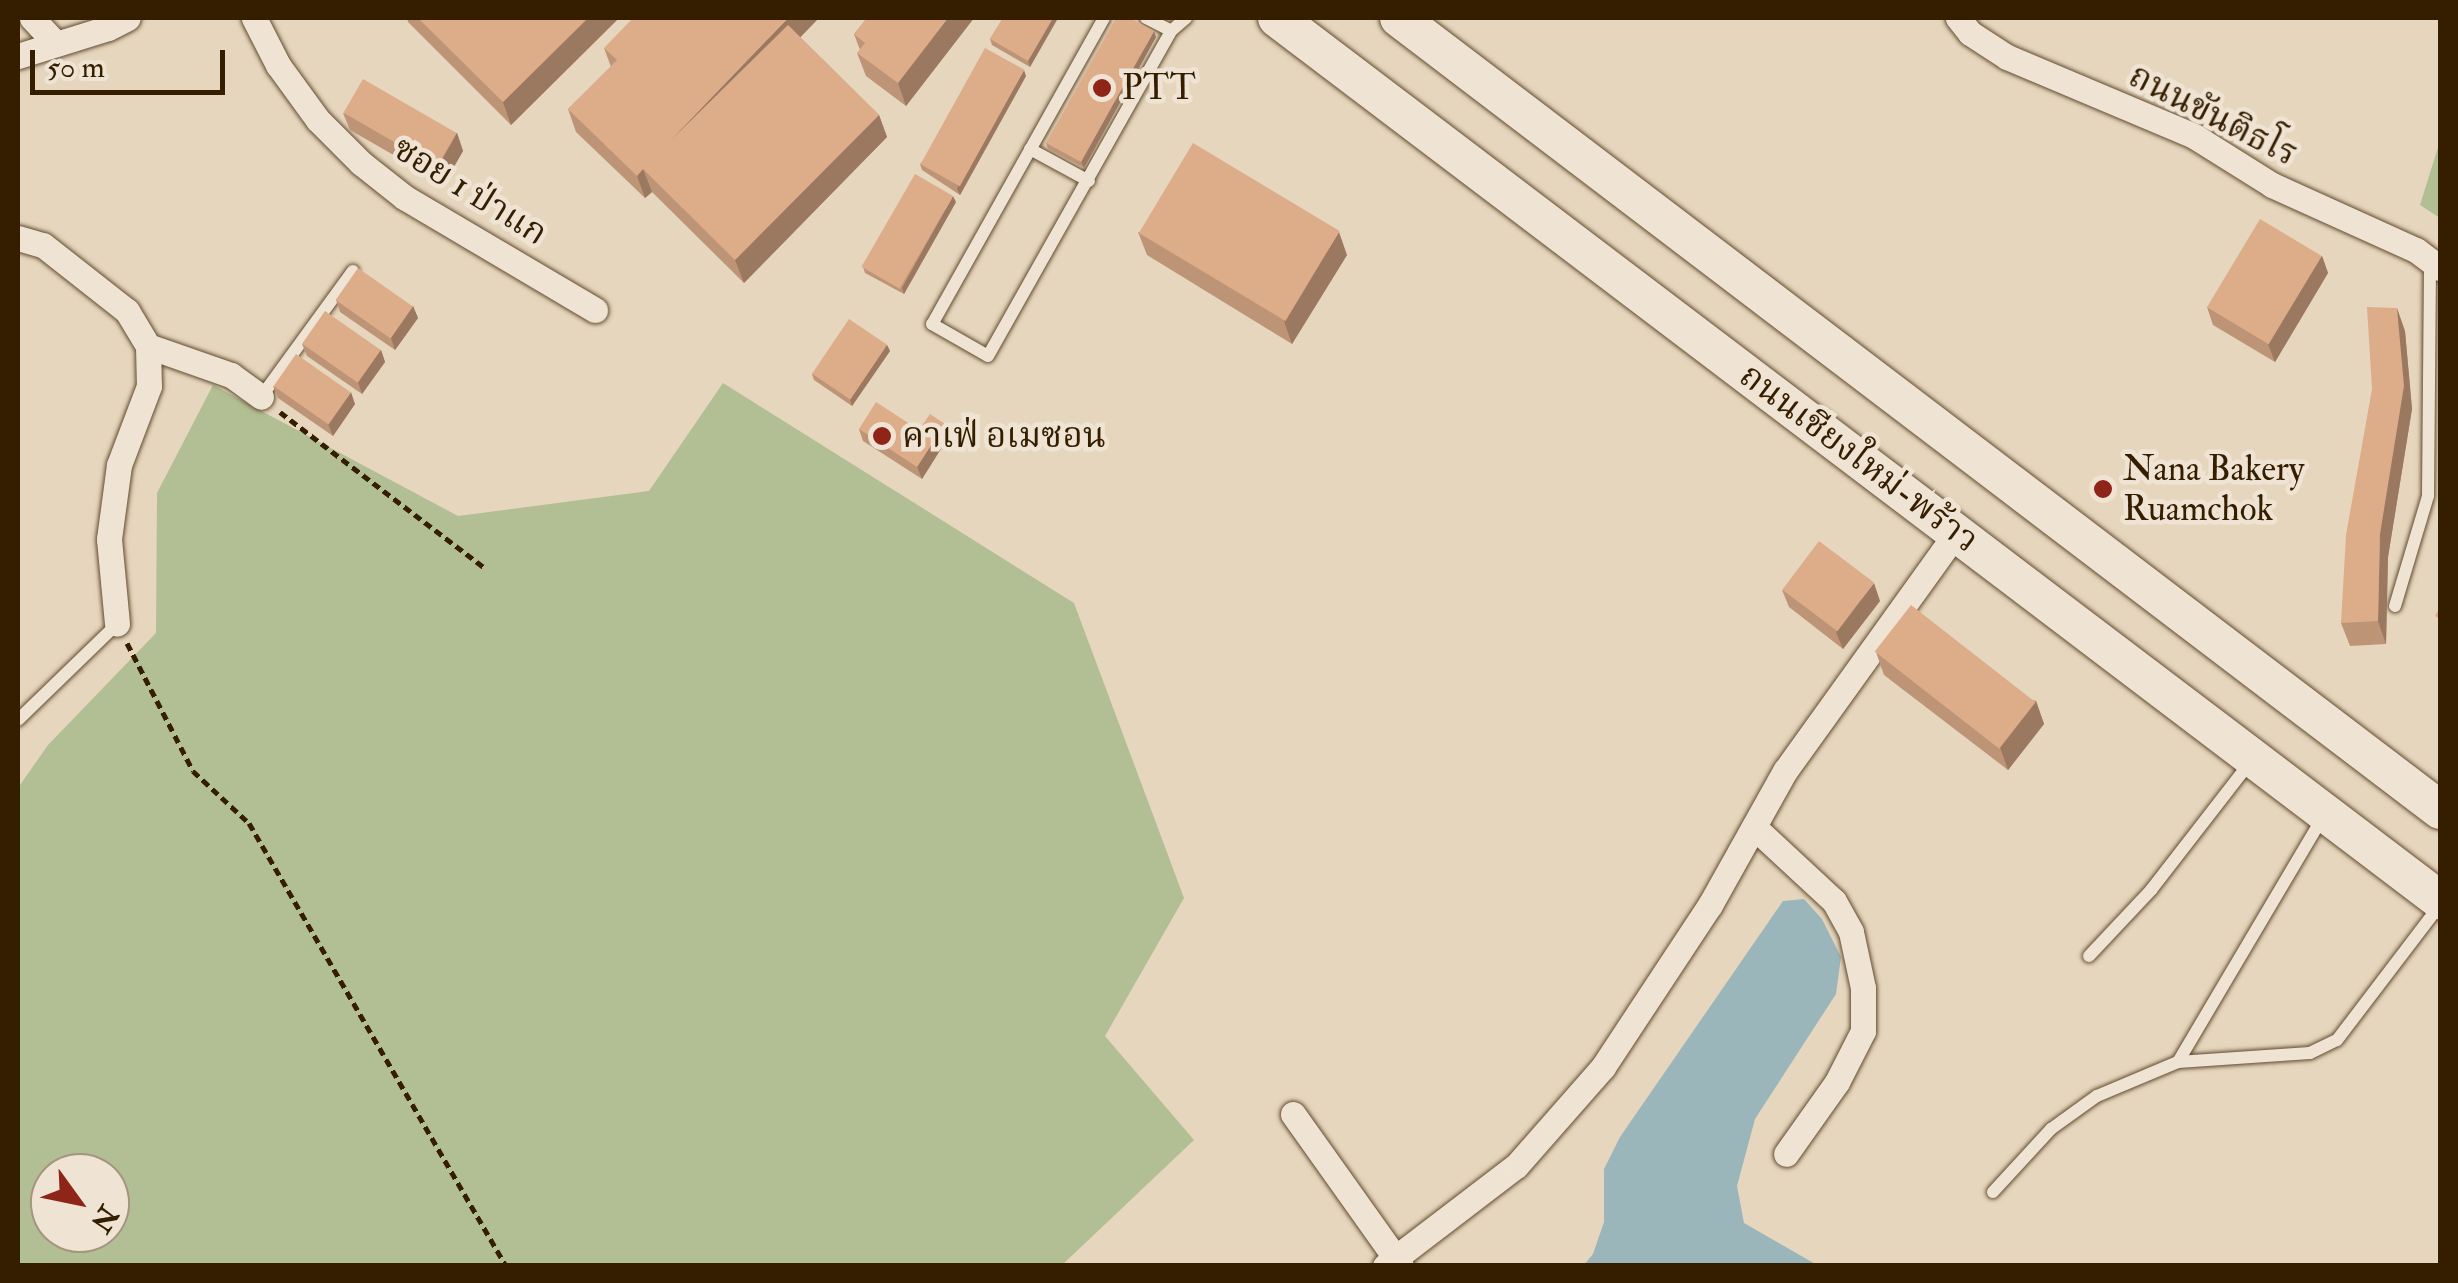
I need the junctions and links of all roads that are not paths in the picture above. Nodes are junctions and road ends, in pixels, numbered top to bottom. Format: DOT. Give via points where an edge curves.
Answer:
graph roads {
  1 [pos="32,18"];
  2 [pos="128,18"];
  3 [pos="254,18"];
  4 [pos="1104,18"];
  5 [pos="1146,18"];
  6 [pos="1186,18"];
  7 [pos="1278,18"];
  8 [pos="1398,18"];
  9 [pos="1958,18"];
  10 [pos="1172,31"];
  11 [pos="56,44"];
  12 [pos="18,56"];
  13 [pos="1030,148"];
  14 [pos="1089,181"];
  15 [pos="18,238"];
  16 [pos="2435,265"];
  17 [pos="352,270"];
  18 [pos="594,310"];
  19 [pos="148,346"];
  20 [pos="261,397"];
  21 [pos="2435,454"];
  22 [pos="1957,532"];
  23 [pos="2394,606"];
  24 [pos="117,624"];
  25 [pos="18,720"];
  26 [pos="2253,758"];
  27 [pos="2440,810"];
  28 [pos="2326,812"];
  29 [pos="1754,827"];
  30 [pos="2440,902"];
  31 [pos="2089,956"];
  32 [pos="2178,1062"];
  33 [pos="1293,1114"];
  34 [pos="1786,1154"];
  35 [pos="1993,1192"];
  36 [pos="1394,1263"];
  1 -- 11 [label="street"];
  2 -- 11 [label="street"];
  3 -- 18 [label="street, ซอย 1 ป่าแก" via="318,120 361,164 404,197"];
  4 -- 13 [label="lane"];
  5 -- 10 [label="lane"];
  6 -- 10 [label="lane"];
  7 -- 22 [label="main road, ถนนเชียงใหม่-พร้าว"];
  8 -- 27 [label="main road, ถนนเชียงใหม่-พร้าว"];
  9 -- 16 [label="street, ถนนขันติธโร" via="2007,57 2194,136 2272,185 2416,250"];
  10 -- 14 [label="lane"];
  11 -- 12 [label="street"];
  13 -- 14 [label="lane"];
  13 -- 14 [label="lane" via="932,324 988,356"];
  15 -- 19 [label="street" via="43,245 127,311"];
  16 -- 21 [label="lane"];
  17 -- 20 [label="lane"];
  19 -- 20 [label="street" via="232,374"];
  19 -- 24 [label="street" via="149,386 120,465 109,540"];
  21 -- 23 [label="lane"];
  22 -- 26 [label="main road, ถนนเชียงใหม่-พร้าว"];
  22 -- 29 [label="street" via="1786,771"];
  24 -- 25 [label="lane"];
  26 -- 28 [label="main road, ถนนเชียงใหม่-พร้าว"];
  26 -- 31 [label="lane" via="2152,890"];
  28 -- 30 [label="main road, ถนนเชียงใหม่-พร้าว"];
  28 -- 32 [label="lane"];
  29 -- 34 [label="street" via="1834,902 1854,942 1863,988 1863,1031 1837,1082"];
  29 -- 36 [label="street" via="1603,1067 1516,1166"];
  30 -- 32 [label="lane" via="2337,1040 2310,1053"];
  32 -- 35 [label="lane" via="2097,1096 2051,1128"];
  33 -- 36 [label="street"];
}
